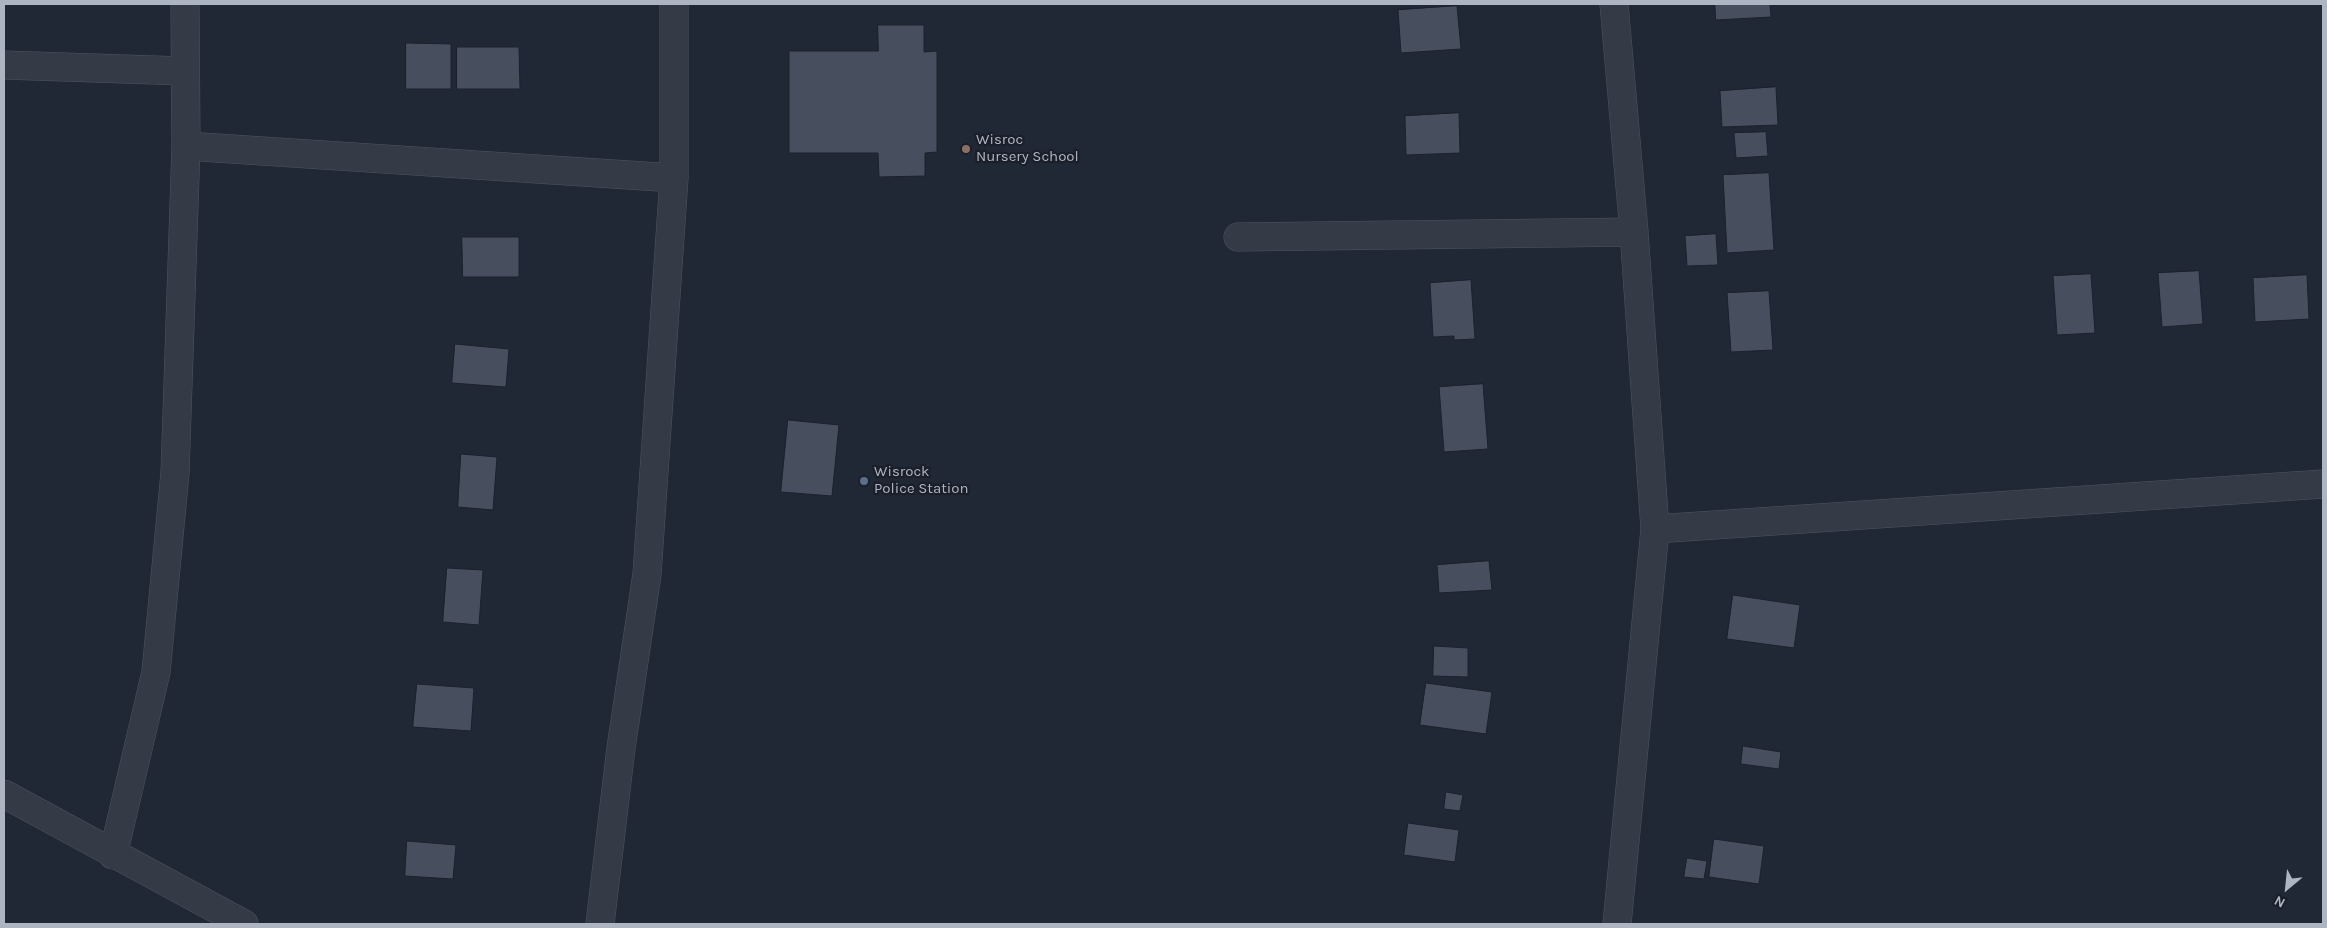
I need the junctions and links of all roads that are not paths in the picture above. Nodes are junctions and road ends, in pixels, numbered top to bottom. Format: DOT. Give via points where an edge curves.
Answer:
graph roads {
  1 [pos="185,4"];
  2 [pos="674,4"];
  3 [pos="1614,4"];
  4 [pos="4,65"];
  5 [pos="184,71"];
  6 [pos="186,146"];
  7 [pos="674,178"];
  8 [pos="1634,232"];
  9 [pos="1238,237"];
  10 [pos="2323,484"];
  11 [pos="1655,529"];
  12 [pos="4,794"];
  13 [pos="113,855"];
  14 [pos="244,924"];
  15 [pos="600,924"];
  16 [pos="1617,924"];
  1 -- 5 [label="street"];
  2 -- 7 [label="street"];
  3 -- 8 [label="street"];
  4 -- 5 [label="street"];
  5 -- 6 [label="street"];
  6 -- 7 [label="street"];
  6 -- 13 [label="street" via="175,473 156,672"];
  7 -- 15 [label="street" via="647,574 620,748"];
  8 -- 9 [label="street"];
  8 -- 11 [label="street"];
  10 -- 11 [label="street"];
  11 -- 16 [label="street"];
  12 -- 13 [label="street"];
  13 -- 14 [label="street"];
}
